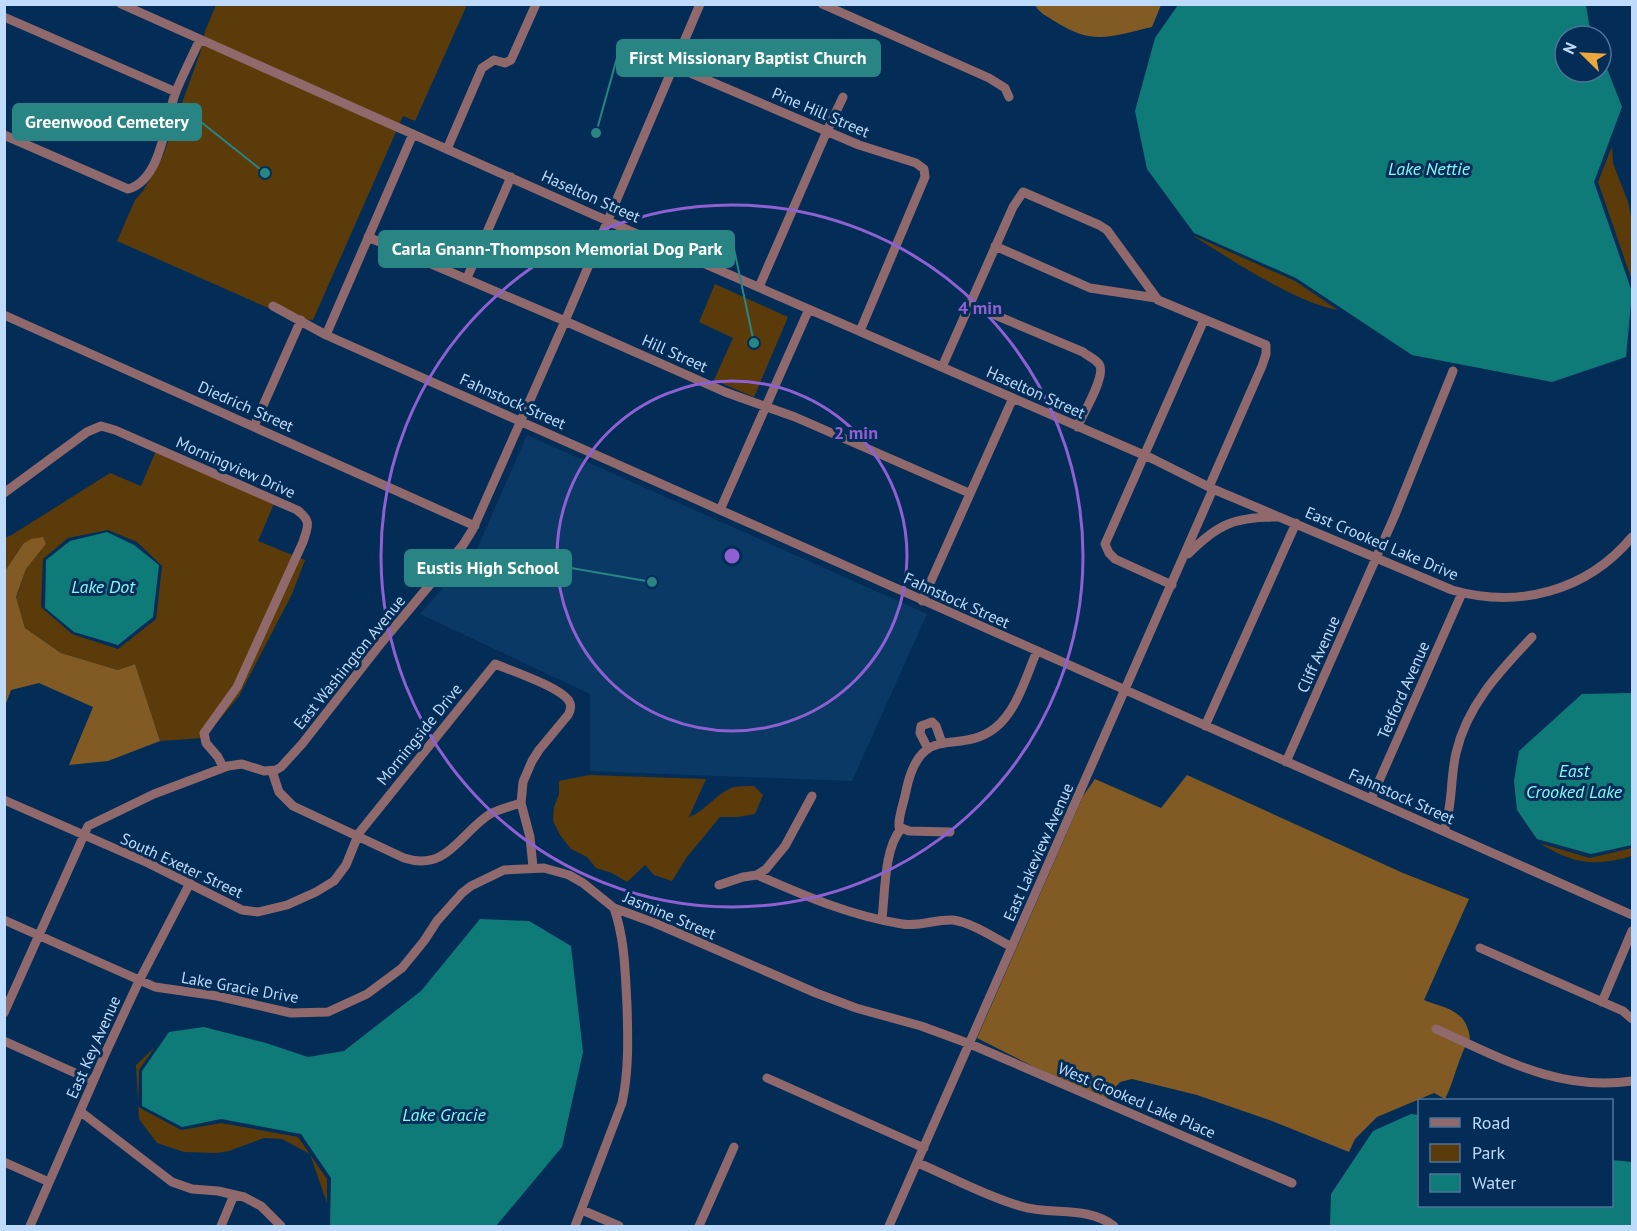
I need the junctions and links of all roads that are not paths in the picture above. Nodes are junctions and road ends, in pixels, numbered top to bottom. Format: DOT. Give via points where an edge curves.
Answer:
graph roads {
  1 [pos="121,4"];
  2 [pos="536,4"];
  3 [pos="700,4"];
  4 [pos="822,4"];
  5 [pos="136,7"];
  6 [pos="4,17"];
  7 [pos="200,39"];
  8 [pos="674,66"];
  9 [pos="176,92"];
  10 [pos="843,97"];
  11 [pos="1009,97"];
  12 [pos="826,131"];
  13 [pos="413,134"];
  14 [pos="4,135"];
  15 [pos="447,149"];
  16 [pos="511,177"];
  17 [pos="609,220"];
  18 [pos="368,237"];
  19 [pos="995,246"];
  20 [pos="467,278"];
  21 [pos="759,287"];
  22 [pos="1156,298"];
  23 [pos="969,304"];
  24 [pos="273,306"];
  25 [pos="809,309"];
  26 [pos="4,315"];
  27 [pos="301,320"];
  28 [pos="1204,320"];
  29 [pos="566,321"];
  30 [pos="860,331"];
  31 [pos="326,335"];
  32 [pos="942,367"];
  33 [pos="1454,371"];
  34 [pos="1013,398"];
  35 [pos="765,406"];
  36 [pos="521,421"];
  37 [pos="254,426"];
  38 [pos="1077,427"];
  39 [pos="1145,456"];
  40 [pos="1211,488"];
  41 [pos="4,493"];
  42 [pos="969,493"];
  43 [pos="720,510"];
  44 [pos="1281,516"];
  45 [pos="1296,523"];
  46 [pos="475,526"];
  47 [pos="1632,537"];
  48 [pos="1184,558"];
  49 [pos="1376,558"];
  50 [pos="1172,585"];
  51 [pos="1462,592"];
  52 [pos="922,601"];
  53 [pos="1533,637"];
  54 [pos="1037,651"];
  55 [pos="1125,691"];
  56 [pos="1205,726"];
  57 [pos="942,742"];
  58 [pos="928,749"];
  59 [pos="1286,762"];
  60 [pos="223,768"];
  61 [pos="272,771"];
  62 [pos="812,796"];
  63 [pos="1371,799"];
  64 [pos="4,800"];
  65 [pos="521,803"];
  66 [pos="901,829"];
  67 [pos="950,831"];
  68 [pos="1444,831"];
  69 [pos="84,835"];
  70 [pos="358,836"];
  71 [pos="533,867"];
  72 [pos="757,875"];
  73 [pos="190,883"];
  74 [pos="719,885"];
  75 [pos="614,908"];
  76 [pos="1632,915"];
  77 [pos="882,919"];
  78 [pos="4,920"];
  79 [pos="1632,931"];
  80 [pos="40,936"];
  81 [pos="1012,947"];
  82 [pos="1480,948"];
  83 [pos="139,981"];
  84 [pos="1602,1002"];
  85 [pos="4,1013"];
  86 [pos="1632,1019"];
  87 [pos="1436,1029"];
  88 [pos="4,1041"];
  89 [pos="970,1044"];
  90 [pos="767,1078"];
  91 [pos="93,1081"];
  92 [pos="1632,1081"];
  93 [pos="81,1112"];
  94 [pos="734,1147"];
  95 [pos="924,1148"];
  96 [pos="4,1162"];
  97 [pos="918,1163"];
  98 [pos="49,1182"];
  99 [pos="1292,1183"];
  100 [pos="234,1195"];
  101 [pos="582,1210"];
  102 [pos="30,1227"];
  103 [pos="221,1227"];
  104 [pos="281,1227"];
  105 [pos="575,1227"];
  106 [pos="619,1227"];
  107 [pos="699,1227"];
  108 [pos="889,1227"];
  109 [pos="1114,1227"];
  1 -- 5 [label="street, Haselton Street"];
  2 -- 15 [label="street" via="511,60 494,60 482,68"];
  3 -- 8 [label="street, East Washington Avenue"];
  4 -- 11 [label="street" via="989,78 1005,88"];
  5 -- 7 [label="street, Haselton Street"];
  6 -- 9 [label="street"];
  7 -- 9 [label="street"];
  7 -- 13 [label="street, Haselton Street"];
  8 -- 12 [label="street, Pine Hill Street"];
  8 -- 17 [label="street, East Washington Avenue"];
  9 -- 14 [label="street" via="153,165 136,187 128,189"];
  10 -- 12 [label="street"];
  12 -- 21 [label="street"];
  12 -- 30 [label="street, Pine Hill Street" via="924,169 925,177"];
  13 -- 15 [label="street, Haselton Street"];
  13 -- 18 [label="street"];
  15 -- 16 [label="street, Haselton Street"];
  16 -- 17 [label="street, Haselton Street"];
  16 -- 20 [label="street"];
  17 -- 21 [label="street, Haselton Street"];
  17 -- 29 [label="street, East Washington Avenue"];
  18 -- 20 [label="street, Hill Street"];
  18 -- 31 [label="street"];
  19 -- 22 [label="street" via="1090,288"];
  19 -- 22 [label="street" via="1019,196 1025,192 1107,230"];
  19 -- 23 [label="street"];
  20 -- 29 [label="street, Hill Street"];
  21 -- 25 [label="street, Haselton Street"];
  22 -- 28 [label="street"];
  23 -- 32 [label="street"];
  23 -- 38 [label="street" via="1097,361 1101,376"];
  24 -- 27 [label="street, Fahnstock Street"];
  25 -- 30 [label="street, Haselton Street"];
  25 -- 35 [label="street"];
  26 -- 37 [label="street, Diedrich Street"];
  27 -- 31 [label="street, Fahnstock Street"];
  27 -- 37 [label="street"];
  28 -- 39 [label="street"];
  28 -- 40 [label="street, East Lakeview Avenue" via="1266,345 1262,366"];
  29 -- 35 [label="street, Hill Street"];
  29 -- 36 [label="street, East Washington Avenue"];
  30 -- 32 [label="street, Haselton Street"];
  31 -- 36 [label="street, Fahnstock Street"];
  32 -- 34 [label="street, Haselton Street"];
  33 -- 49 [label="street, Cliff Avenue"];
  34 -- 38 [label="street, Haselton Street"];
  34 -- 42 [label="street"];
  35 -- 42 [label="street, Hill Street"];
  35 -- 43 [label="street"];
  36 -- 43 [label="street, Fahnstock Street"];
  36 -- 46 [label="street, East Washington Avenue"];
  37 -- 46 [label="street, Diedrich Street"];
  38 -- 39 [label="street, Haselton Street"];
  39 -- 40 [label="street, Haselton Street"];
  39 -- 50 [label="street" via="1106,539 1106,549 1115,559"];
  40 -- 44 [label="street, East Crooked Lake Drive"];
  40 -- 48 [label="street, East Lakeview Avenue"];
  41 -- 60 [label="street, Morningview Drive" via="87,432 101,426 305,516 308,528 303,542 246,669 204,733"];
  42 -- 52 [label="street"];
  43 -- 52 [label="street, Fahnstock Street"];
  44 -- 45 [label="street, East Crooked Lake Drive"];
  44 -- 48 [label="street, East Crooked Lake Drive" via="1247,518 1224,525"];
  45 -- 49 [label="street, East Crooked Lake Drive"];
  45 -- 56 [label="street"];
  46 -- 61 [label="street, East Washington Avenue" via="302,744 281,767"];
  47 -- 51 [label="street, East Crooked Lake Drive" via="1606,563 1561,588 1521,597 1490,598"];
  48 -- 50 [label="street, East Lakeview Avenue"];
  49 -- 51 [label="street, East Crooked Lake Drive"];
  49 -- 59 [label="street, Cliff Avenue"];
  50 -- 55 [label="street, East Lakeview Avenue"];
  51 -- 63 [label="street, Tedford Avenue"];
  52 -- 54 [label="street, Fahnstock Street"];
  53 -- 68 [label="street" via="1477,701 1456,750 1451,805"];
  54 -- 55 [label="street, Fahnstock Street"];
  54 -- 57 [label="street" via="1014,704 1001,723 979,737"];
  55 -- 56 [label="street, Fahnstock Street"];
  55 -- 81 [label="street, East Lakeview Avenue"];
  56 -- 59 [label="street, Fahnstock Street"];
  57 -- 58 [label="street"];
  57 -- 58 [label="street" via="936,726 926,723 920,733"];
  58 -- 66 [label="street" via="910,774 898,825"];
  59 -- 63 [label="street, Fahnstock Street"];
  60 -- 61 [label="street" via="242,764"];
  60 -- 69 [label="street" via="114,813 88,826"];
  61 -- 70 [label="street" via="279,792 293,806"];
  62 -- 72 [label="street" via="785,846"];
  63 -- 68 [label="street, Fahnstock Street"];
  64 -- 69 [label="street, South Exeter Street"];
  65 -- 70 [label="street" via="490,814 447,853 430,862 404,858"];
  65 -- 70 [label="street, Morningside Drive" via="523,782 532,761 568,715 571,705 556,690 495,664"];
  65 -- 71 [label="street"];
  66 -- 67 [label="street"];
  66 -- 77 [label="street" via="893,840"];
  68 -- 76 [label="street, Fahnstock Street"];
  69 -- 73 [label="street, South Exeter Street"];
  69 -- 80 [label="street"];
  70 -- 73 [label="street, South Exeter Street" via="334,881 267,911 242,910"];
  71 -- 75 [label="street, Jasmine Street" via="568,875"];
  71 -- 83 [label="street, Lake Gracie Drive" via="504,870 471,886 396,972 367,994 328,1012 291,1013"];
  72 -- 74 [label="street"];
  72 -- 77 [label="street" via="850,913"];
  73 -- 83 [label="street, East Key Avenue"];
  75 -- 89 [label="street, Jasmine Street" via="816,993"];
  75 -- 101 [label="street" via="625,950 625,1089"];
  77 -- 81 [label="street" via="904,925 965,923"];
  78 -- 80 [label="street, Lake Gracie Drive"];
  79 -- 84 [label="street"];
  80 -- 83 [label="street, Lake Gracie Drive"];
  80 -- 85 [label="street"];
  81 -- 89 [label="street, East Lakeview Avenue"];
  82 -- 84 [label="street"];
  83 -- 91 [label="street, East Key Avenue"];
  84 -- 86 [label="street"];
  87 -- 92 [label="street" via="1550,1077 1581,1082"];
  88 -- 91 [label="street"];
  89 -- 95 [label="street, East Lakeview Avenue"];
  89 -- 99 [label="street, West Crooked Lake Place"];
  90 -- 95 [label="street"];
  91 -- 93 [label="street, East Key Avenue"];
  93 -- 98 [label="street, East Key Avenue"];
  93 -- 100 [label="street" via="172,1182"];
  94 -- 107 [label="street"];
  95 -- 97 [label="street, East Lakeview Avenue"];
  96 -- 98 [label="street"];
  97 -- 108 [label="street, East Lakeview Avenue"];
  97 -- 109 [label="street" via="1022,1207 1090,1213"];
  98 -- 102 [label="street, East Key Avenue"];
  100 -- 103 [label="street"];
  100 -- 104 [label="street" via="261,1206"];
  101 -- 105 [label="street"];
  101 -- 106 [label="street"];
}
